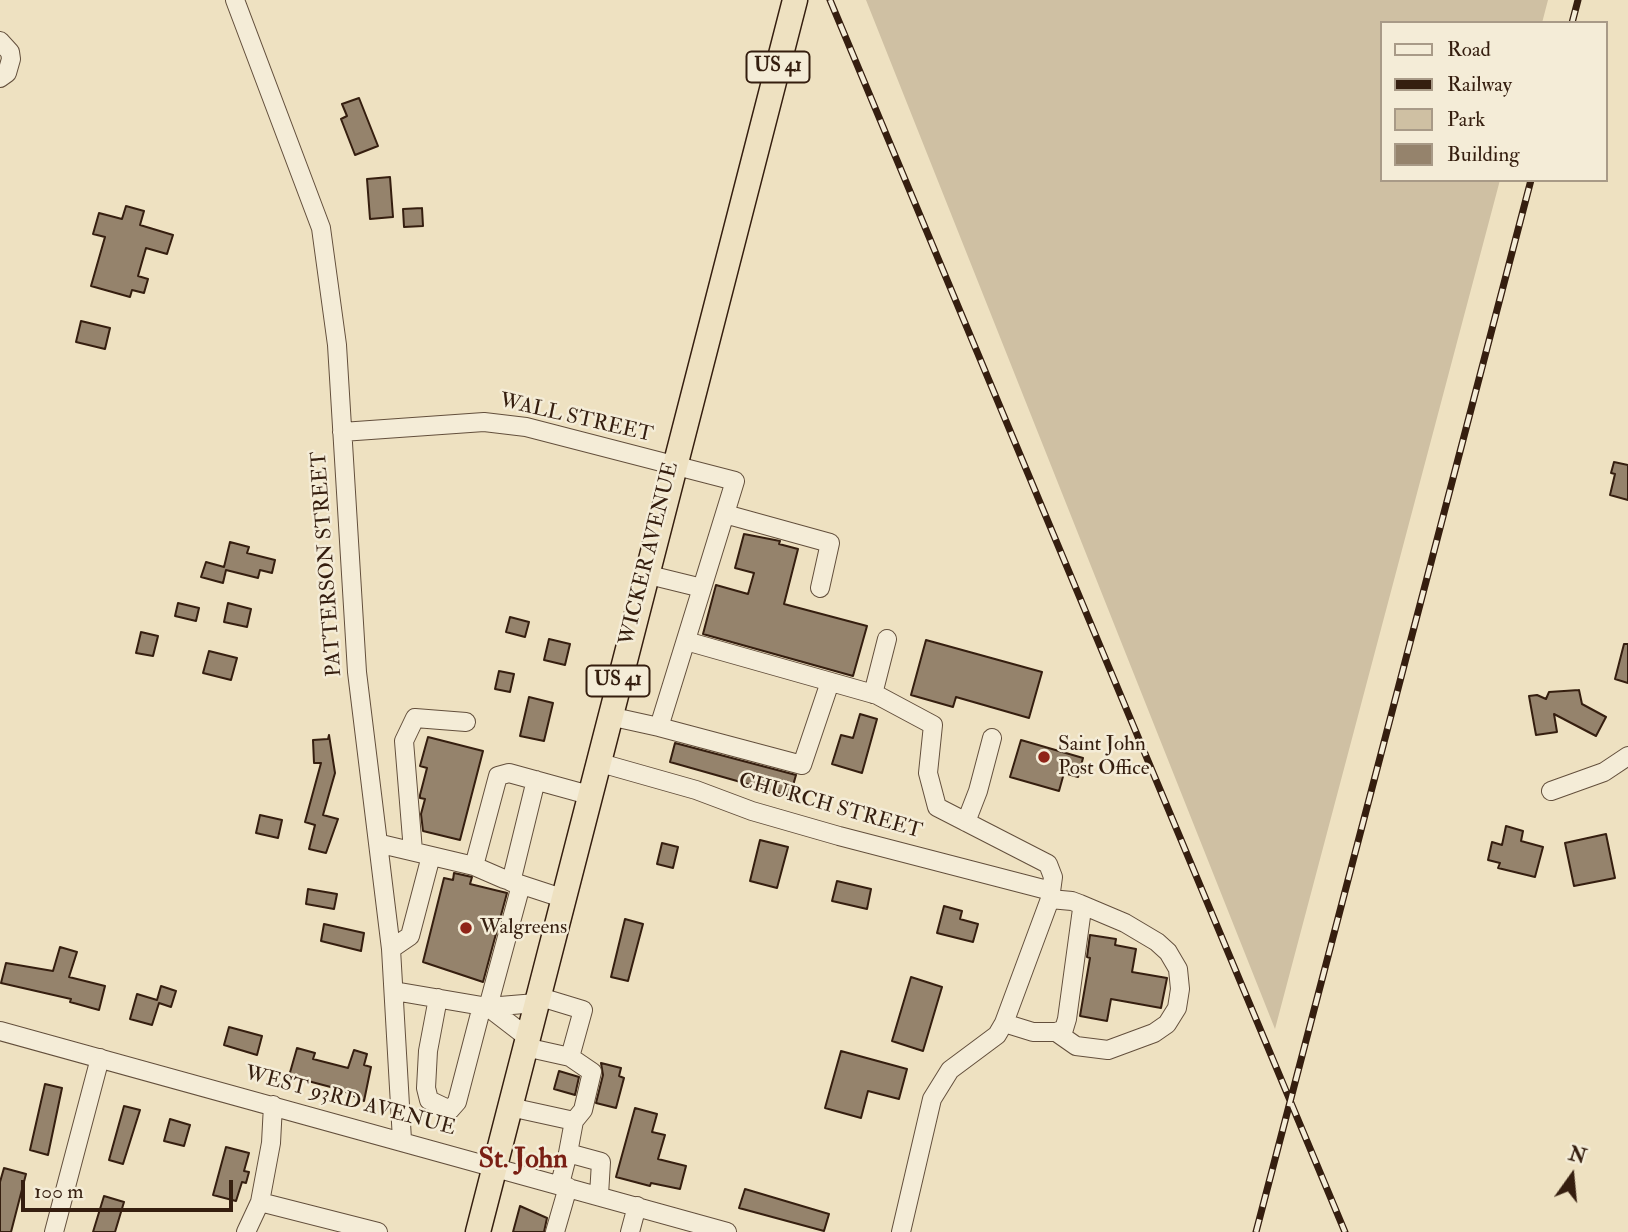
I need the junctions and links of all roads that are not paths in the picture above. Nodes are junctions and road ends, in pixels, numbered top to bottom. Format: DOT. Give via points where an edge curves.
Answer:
graph roads {
  1 [pos="235,0"];
  2 [pos="793,8"];
  3 [pos="0,41"];
  4 [pos="0,78"];
  5 [pos="342,432"];
  6 [pos="673,464"];
  7 [pos="724,514"];
  8 [pos="645,574"];
  9 [pos="702,588"];
  10 [pos="820,588"];
  11 [pos="887,639"];
  12 [pos="686,641"];
  13 [pos="830,682"];
  14 [pos="873,694"];
  15 [pos="609,716"];
  16 [pos="466,722"];
  17 [pos="659,727"];
  18 [pos="992,738"];
  19 [pos="1628,757"];
  20 [pos="597,762"];
  21 [pos="536,780"];
  22 [pos="1551,791"];
  23 [pos="589,795"];
  24 [pos="965,822"];
  25 [pos="381,845"];
  26 [pos="413,852"];
  27 [pos="431,856"];
  28 [pos="474,866"];
  29 [pos="516,883"];
  30 [pos="1050,895"];
  31 [pos="562,898"];
  32 [pos="1081,909"];
  33 [pos="391,948"];
  34 [pos="394,991"];
  35 [pos="438,998"];
  36 [pos="537,1000"];
  37 [pos="485,1006"];
  38 [pos="1004,1023"];
  39 [pos="1062,1026"];
  40 [pos="0,1031"];
  41 [pos="526,1042"];
  42 [pos="570,1057"];
  43 [pos="100,1058"];
  44 [pos="272,1105"];
  45 [pos="510,1107"];
  46 [pos="574,1121"];
  47 [pos="402,1140"];
  48 [pos="568,1153"];
  49 [pos="495,1166"];
  50 [pos="564,1185"];
  51 [pos="599,1195"];
  52 [pos="260,1202"];
  53 [pos="637,1206"];
  54 [pos="54,1232"];
  55 [pos="246,1232"];
  56 [pos="378,1232"];
  57 [pos="478,1232"];
  58 [pos="555,1232"];
  59 [pos="630,1232"];
  60 [pos="727,1232"];
  61 [pos="901,1232"];
  1 -- 5 [label="street, PATTERSON STREET" via="321,228 337,345"];
  2 -- 6 [label="highway, WICKER AVENUE / US 41"];
  3 -- 4 [label="street" via="11,60"];
  5 -- 6 [label="street, WALL STREET" via="484,422 526,427"];
  5 -- 25 [label="street, PATTERSON STREET" via="357,672"];
  6 -- 7 [label="street, WALL STREET" via="735,481"];
  6 -- 8 [label="highway, WICKER AVENUE / US 41"];
  7 -- 9 [label="street"];
  7 -- 10 [label="street" via="830,543"];
  8 -- 9 [label="street"];
  8 -- 15 [label="highway, WICKER AVENUE / US 41"];
  9 -- 12 [label="street"];
  11 -- 14 [label="street"];
  12 -- 13 [label="street"];
  12 -- 17 [label="street"];
  13 -- 14 [label="street"];
  13 -- 17 [label="street" via="802,765"];
  14 -- 24 [label="street" via="933,725 928,773 937,807"];
  15 -- 17 [label="street"];
  15 -- 20 [label="highway, WICKER AVENUE / US 41"];
  16 -- 26 [label="street" via="415,718 404,741"];
  18 -- 24 [label="street"];
  19 -- 22 [label="street" via="1604,772"];
  20 -- 23 [label="highway, WICKER AVENUE / US 41"];
  20 -- 30 [label="street, CHURCH STREET" via="826,833"];
  21 -- 23 [label="street"];
  21 -- 28 [label="street" via="509,773 498,776"];
  21 -- 29 [label="street"];
  23 -- 31 [label="highway, WICKER AVENUE / US 41"];
  24 -- 30 [label="street" via="1048,864 1053,877"];
  25 -- 26 [label="street"];
  25 -- 33 [label="street, PATTERSON STREET"];
  26 -- 27 [label="street"];
  27 -- 28 [label="street"];
  27 -- 33 [label="street" via="410,936"];
  28 -- 29 [label="street"];
  29 -- 31 [label="street"];
  29 -- 37 [label="street"];
  30 -- 32 [label="street, CHURCH STREET"];
  30 -- 38 [label="street"];
  31 -- 36 [label="highway, WICKER AVENUE / US 41"];
  32 -- 39 [label="street"];
  32 -- 39 [label="street" via="1125,923 1168,952 1178,969 1178,999 1167,1024 1108,1050 1076,1046"];
  33 -- 34 [label="street, PATTERSON STREET"];
  34 -- 35 [label="street"];
  34 -- 47 [label="street, PATTERSON STREET"];
  35 -- 37 [label="street"];
  35 -- 37 [label="street" via="426,1088 429,1100 450,1110 457,1102"];
  36 -- 37 [label="street"];
  36 -- 41 [label="highway, WICKER AVENUE / US 41"];
  36 -- 42 [label="street" via="583,1010"];
  37 -- 41 [label="street"];
  38 -- 39 [label="street" via="1033,1032"];
  38 -- 61 [label="street" via="997,1035 965,1056 939,1084"];
  40 -- 43 [label="street, WEST 93RD AVENUE"];
  41 -- 42 [label="street"];
  41 -- 45 [label="highway, WICKER AVENUE / US 41"];
  42 -- 46 [label="street" via="592,1072 583,1110"];
  43 -- 44 [label="street, WEST 93RD AVENUE"];
  43 -- 54 [label="street"];
  44 -- 47 [label="street, WEST 93RD AVENUE"];
  44 -- 52 [label="street" via="271,1143"];
  45 -- 46 [label="street"];
  45 -- 49 [label="highway, WICKER AVENUE / US 41"];
  46 -- 48 [label="street"];
  47 -- 49 [label="street, WEST 93RD AVENUE"];
  48 -- 50 [label="street"];
  48 -- 51 [label="street" via="601,1162"];
  49 -- 50 [label="street, WEST 93RD AVENUE"];
  49 -- 57 [label="highway, WICKER AVENUE / US 41"];
  50 -- 51 [label="street, WEST 93RD AVENUE"];
  50 -- 58 [label="street"];
  51 -- 53 [label="street, WEST 93RD AVENUE"];
  52 -- 55 [label="street"];
  52 -- 56 [label="street"];
  53 -- 59 [label="street"];
  53 -- 60 [label="street, WEST 93RD AVENUE"];
}
